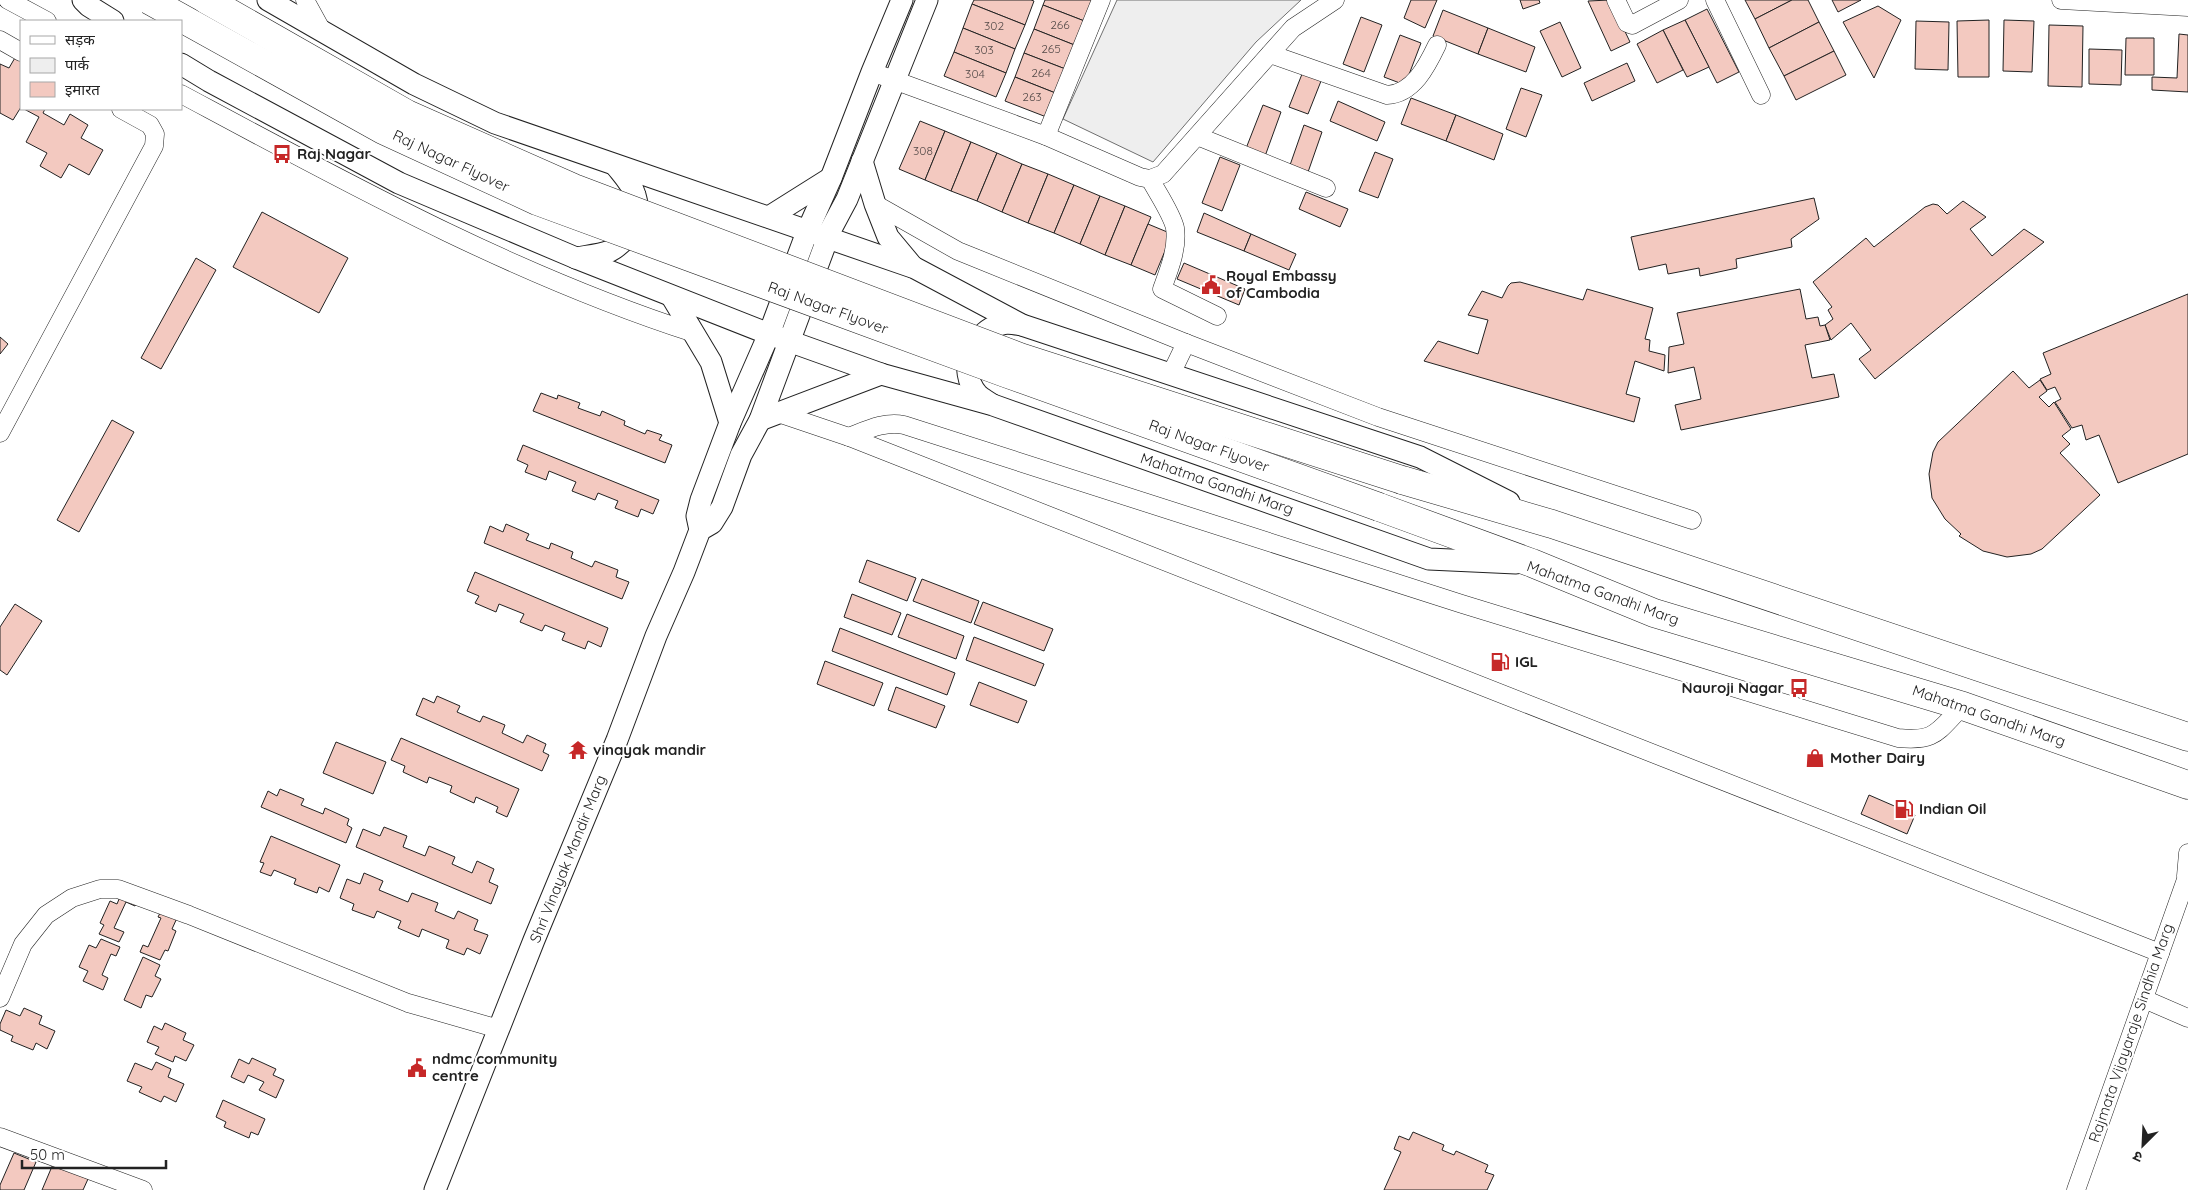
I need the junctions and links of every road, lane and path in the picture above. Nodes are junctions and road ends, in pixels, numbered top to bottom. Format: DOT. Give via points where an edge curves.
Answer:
graph roads {
  1 [pos="8,0"];
  2 [pos="83,0"];
  3 [pos="149,0"];
  4 [pos="208,0"];
  5 [pos="268,0"];
  6 [pos="305,0"];
  7 [pos="902,0"];
  8 [pos="927,0"];
  9 [pos="1101,0"];
  10 [pos="1335,0"];
  11 [pos="1616,0"];
  12 [pos="1679,0"];
  13 [pos="1715,0"];
  14 [pos="2061,0"];
  15 [pos="2188,7"];
  16 [pos="45,20"];
  17 [pos="111,20"];
  18 [pos="320,29"];
  19 [pos="0,40"];
  20 [pos="1437,45"];
  21 [pos="20,51"];
  22 [pos="1270,54"];
  23 [pos="182,65"];
  24 [pos="872,72"];
  25 [pos="894,80"];
  26 [pos="209,81"];
  27 [pos="1761,95"];
  28 [pos="188,97"];
  29 [pos="123,110"];
  30 [pos="1046,136"];
  31 [pos="1197,136"];
  32 [pos="862,161"];
  33 [pos="616,166"];
  34 [pos="831,178"];
  35 [pos="1150,179"];
  36 [pos="1326,188"];
  37 [pos="875,204"];
  38 [pos="769,217"];
  39 [pos="807,232"];
  40 [pos="827,239"];
  41 [pos="576,258"];
  42 [pos="914,268"];
  43 [pos="672,297"];
  44 [pos="1218,316"];
  45 [pos="1022,325"];
  46 [pos="694,333"];
  47 [pos="769,334"];
  48 [pos="790,341"];
  49 [pos="1186,343"];
  50 [pos="881,374"];
  51 [pos="1171,374"];
  52 [pos="993,405"];
  53 [pos="769,416"];
  54 [pos="730,423"];
  55 [pos="0,433"];
  56 [pos="849,437"];
  57 [pos="1692,520"];
  58 [pos="1552,524"];
  59 [pos="700,530"];
  60 [pos="1532,563"];
  61 [pos="1963,706"];
  62 [pos="2188,737"];
  63 [pos="2188,785"];
  64 [pos="2188,853"];
  65 [pos="2187,875"];
  66 [pos="2160,952"];
  67 [pos="0,998"];
  68 [pos="2144,999"];
  69 [pos="2188,1018"];
  70 [pos="499,1029"];
  71 [pos="0,1136"];
  72 [pos="143,1190"];
  73 [pos="435,1190"];
  74 [pos="2076,1190"];
  1 -- 16 [label="street"];
  2 -- 17 [label="street"];
  3 -- 60 [label="main road, Raj Nagar Flyover, bridge" via="383,130 537,201"];
  4 -- 58 [label="main road, Raj Nagar Flyover, bridge" via="407,114 574,188 1020,356 1402,480"];
  5 -- 18 [label="street"];
  6 -- 18 [label="street"];
  7 -- 24 [label="street"];
  8 -- 25 [label="street, Shri Vinayak Mandir Marg"];
  9 -- 30 [label="street"];
  10 -- 22 [label="street" via="1293,28"];
  11 -- 12 [label="street" via="1627,24 1632,25"];
  13 -- 27 [label="street"];
  14 -- 15 [label="street"];
  18 -- 33 [label="street" via="414,84 495,124"];
  19 -- 21 [label="street"];
  20 -- 22 [label="street" via="1424,72 1394,95"];
  22 -- 31 [label="street"];
  23 -- 26 [label="street, Mahatma Gandhi Marg"];
  24 -- 25 [label="street"];
  24 -- 34 [label="street"];
  25 -- 30 [label="street"];
  25 -- 32 [label="street, Shri Vinayak Mandir Marg"];
  26 -- 28 [label="street"];
  26 -- 41 [label="street, Mahatma Gandhi Marg" via="399,183"];
  28 -- 46 [label="street" via="339,179 500,257"];
  29 -- 55 [label="street" via="150,126 155,134 154,146"];
  30 -- 35 [label="street"];
  31 -- 35 [label="street" via="1163,174"];
  31 -- 36 [label="street"];
  32 -- 37 [label="street"];
  32 -- 40 [label="street, Shri Vinayak Mandir Marg"];
  33 -- 38 [label="street"];
  33 -- 41 [label="street" via="631,184 636,197 635,220 630,234 609,251"];
  34 -- 38 [label="street"];
  34 -- 39 [label="street"];
  35 -- 44 [label="street" via="1175,226 1175,243 1162,288"];
  37 -- 42 [label="street" via="888,237"];
  37 -- 49 [label="street" via="958,250"];
  38 -- 39 [label="street"];
  39 -- 40 [label="street"];
  39 -- 47 [label="street"];
  40 -- 42 [label="street"];
  40 -- 48 [label="street, Shri Vinayak Mandir Marg"];
  41 -- 43 [label="street, Mahatma Gandhi Marg"];
  42 -- 45 [label="street"];
  43 -- 46 [label="street"];
  43 -- 47 [label="street, Mahatma Gandhi Marg"];
  45 -- 51 [label="street"];
  45 -- 52 [label="street" via="1004,323 986,330 973,343 968,360 969,379 978,395"];
  46 -- 54 [label="street" via="711,362"];
  47 -- 48 [label="street, Mahatma Gandhi Marg"];
  47 -- 54 [label="street"];
  48 -- 50 [label="street, Mahatma Gandhi Marg"];
  48 -- 53 [label="street, Shri Vinayak Mandir Marg"];
  49 -- 51 [label="street"];
  49 -- 57 [label="street" via="1378,416"];
  50 -- 52 [label="street, Mahatma Gandhi Marg"];
  50 -- 53 [label="street"];
  51 -- 58 [label="street" via="1420,457"];
  52 -- 60 [label="street, Mahatma Gandhi Marg" via="1429,559"];
  53 -- 56 [label="street" via="809,422"];
  53 -- 59 [label="street, Shri Vinayak Mandir Marg" via="741,455 722,507 712,523"];
  54 -- 59 [label="street" via="701,500 697,516"];
  56 -- 61 [label="street" via="884,424 904,425 1462,604 1898,738 1915,740 1931,736"];
  56 -- 66 [label="street"];
  58 -- 62 [label="main road"];
  59 -- 70 [label="street, Shri Vinayak Mandir Marg"];
  60 -- 61 [label="main road, Mahatma Gandhi Marg" via="1654,613"];
  61 -- 63 [label="main road, Mahatma Gandhi Marg"];
  64 -- 65 [label="street, Rajmata Vijayaraje Sindhia Marg"];
  65 -- 66 [label="street, Rajmata Vijayaraje Sindhia Marg"];
  66 -- 68 [label="street, Rajmata Vijayaraje Sindhia Marg"];
  67 -- 70 [label="street" via="23,944 46,915 72,898 100,889 118,889 189,914 408,1003"];
  68 -- 69 [label="street"];
  68 -- 74 [label="street, Rajmata Vijayaraje Sindhia Marg"];
  70 -- 73 [label="street, Shri Vinayak Mandir Marg"];
  71 -- 72 [label="street"];
}
